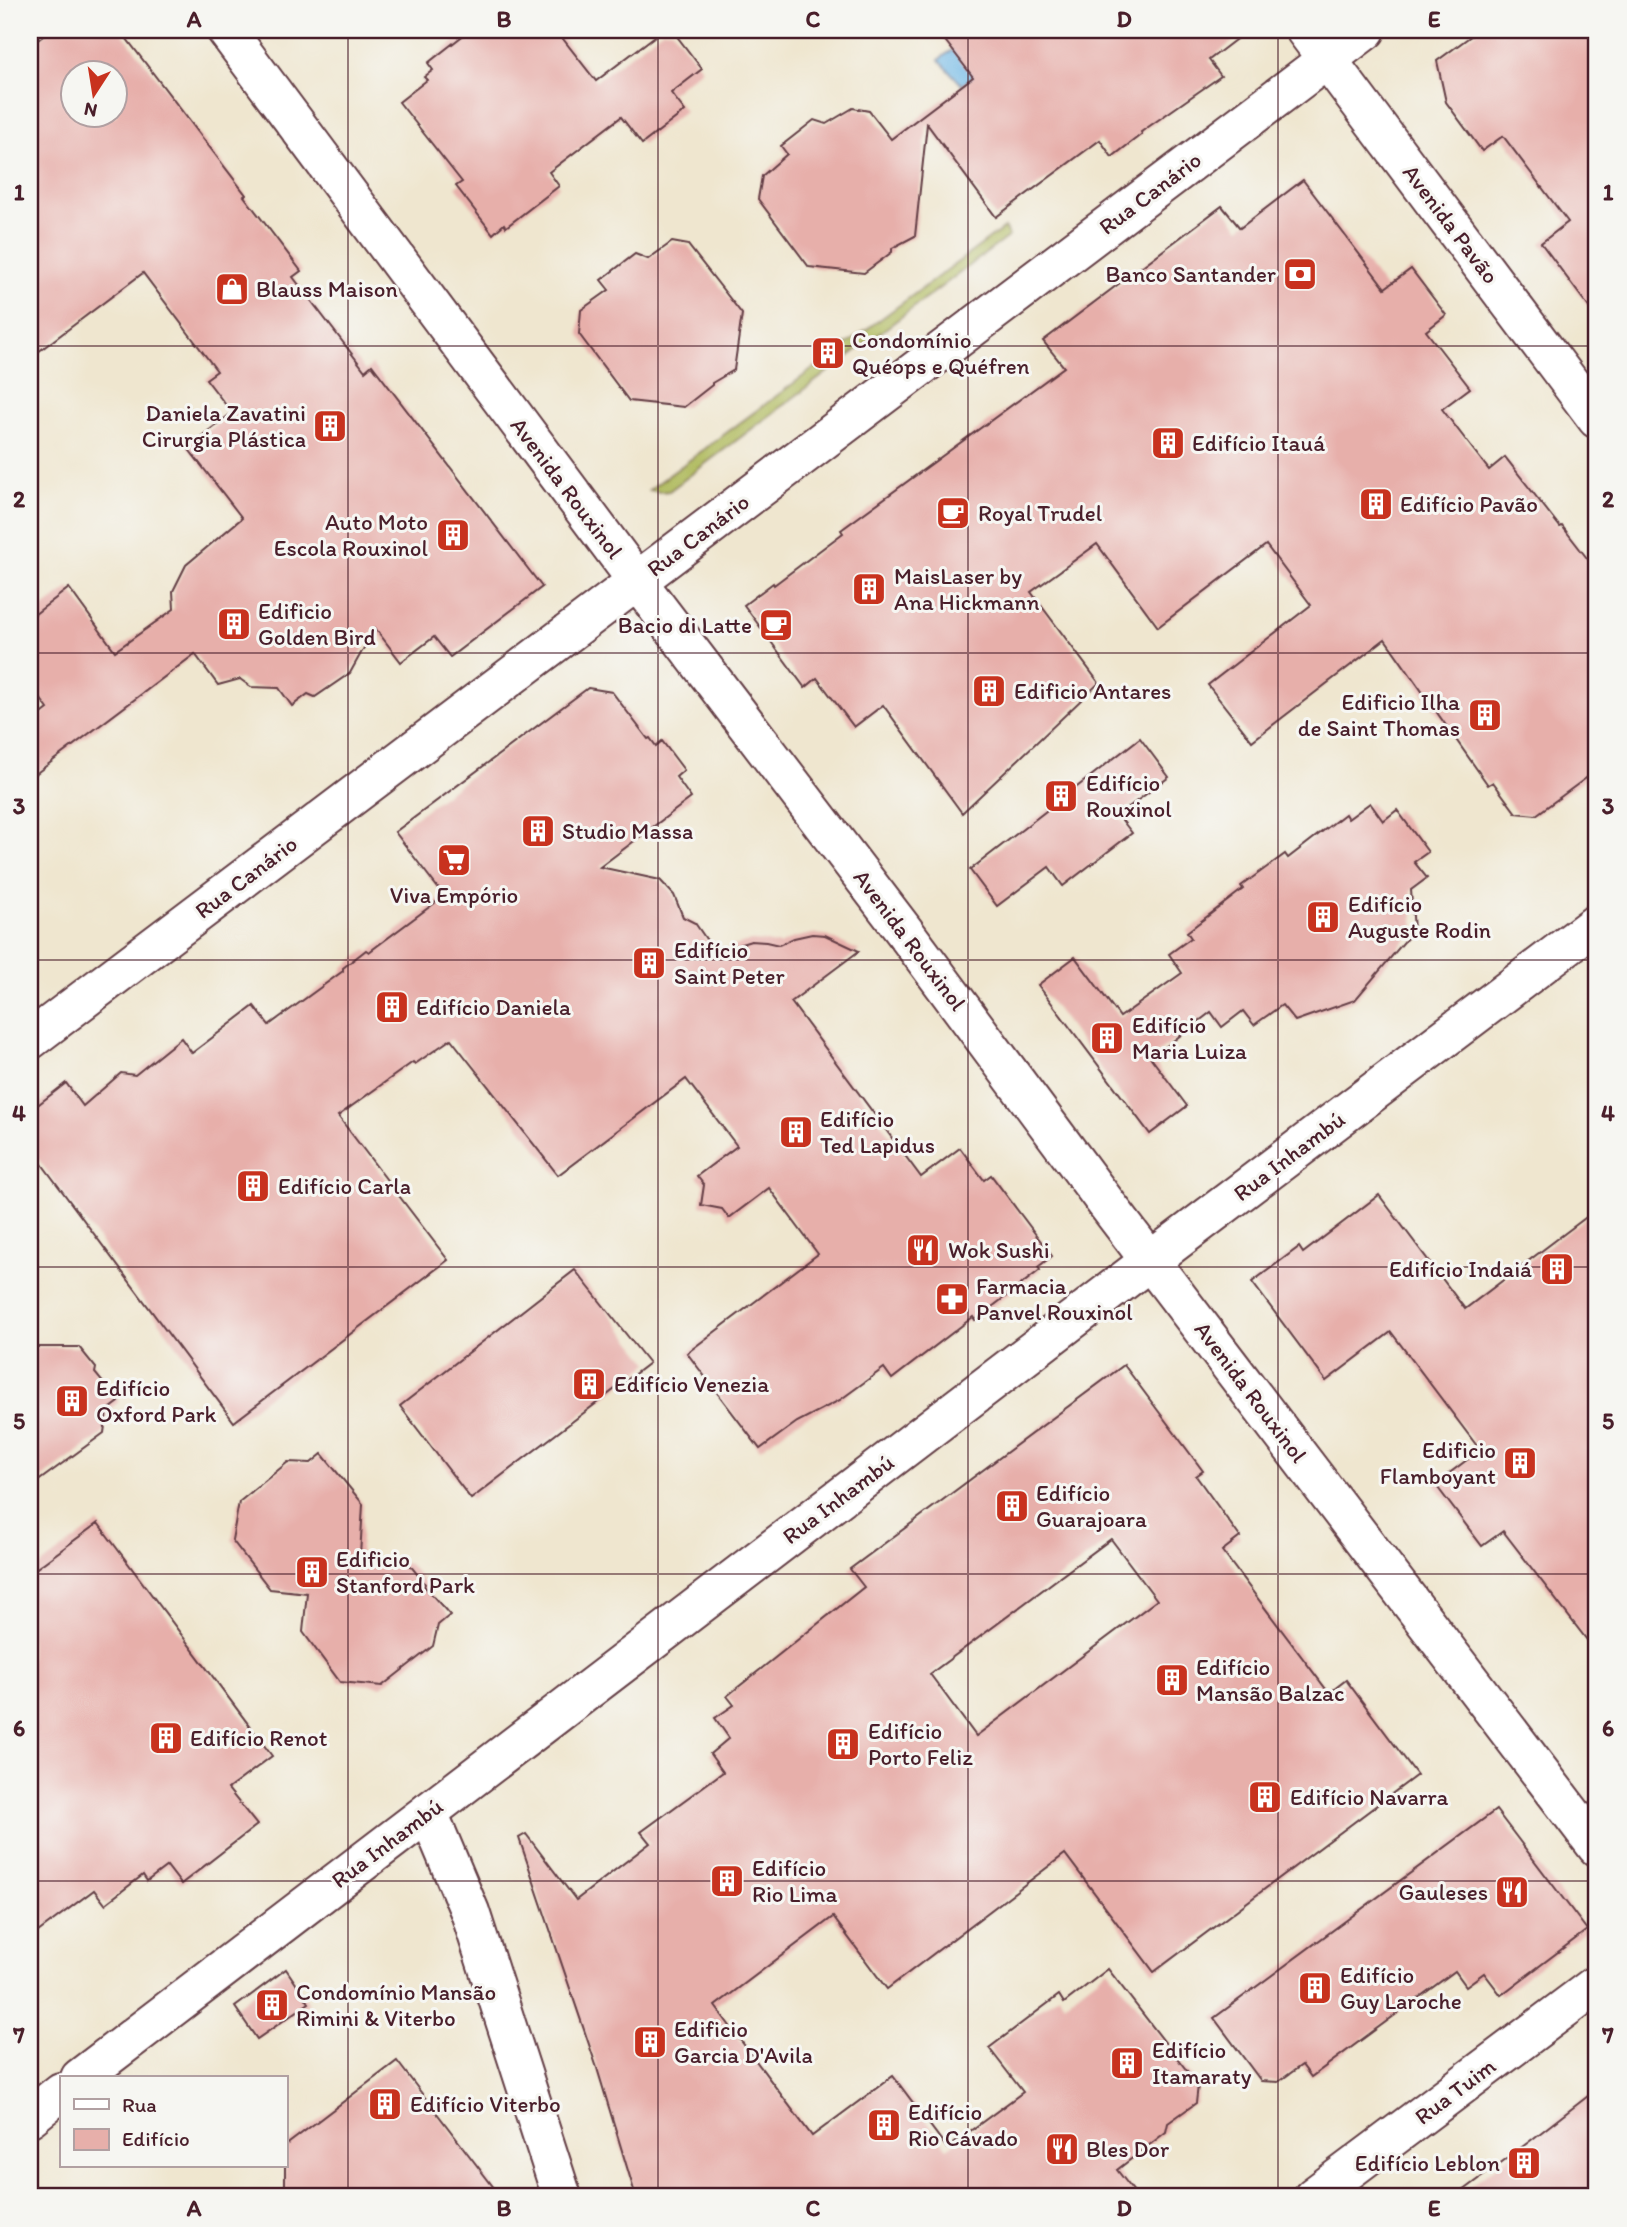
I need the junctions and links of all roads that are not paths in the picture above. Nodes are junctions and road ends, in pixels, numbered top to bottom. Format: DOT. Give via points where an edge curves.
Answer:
graph roads {
  1 [pos="226,30"];
  2 [pos="1366,30"];
  3 [pos="1316,45"];
  4 [pos="1597,419"];
  5 [pos="637,581"];
  6 [pos="1597,923"];
  7 [pos="30,1040"];
  8 [pos="1151,1261"];
  9 [pos="429,1812"];
  10 [pos="1597,1847"];
  11 [pos="1597,1984"];
  12 [pos="83,2076"];
  13 [pos="60,2093"];
  14 [pos="30,2116"];
  15 [pos="562,2197"];
  16 [pos="1313,2197"];
  1 -- 5 [label="street, Avenida Rouxinol"];
  2 -- 3 [label="street, Rua Canário"];
  3 -- 4 [label="street, Avenida Pavão"];
  3 -- 5 [label="street, Rua Canário"];
  5 -- 7 [label="street, Rua Canário"];
  5 -- 8 [label="street, Avenida Rouxinol"];
  6 -- 8 [label="street, Rua Inhambú"];
  8 -- 9 [label="street, Rua Inhambú"];
  8 -- 10 [label="street, Avenida Rouxinol"];
  9 -- 12 [label="street, Rua Inhambú"];
  9 -- 15 [label="street" via="470,1912"];
  11 -- 16 [label="street, Rua Tuim"];
  13 -- 14 [label="street"];
}
